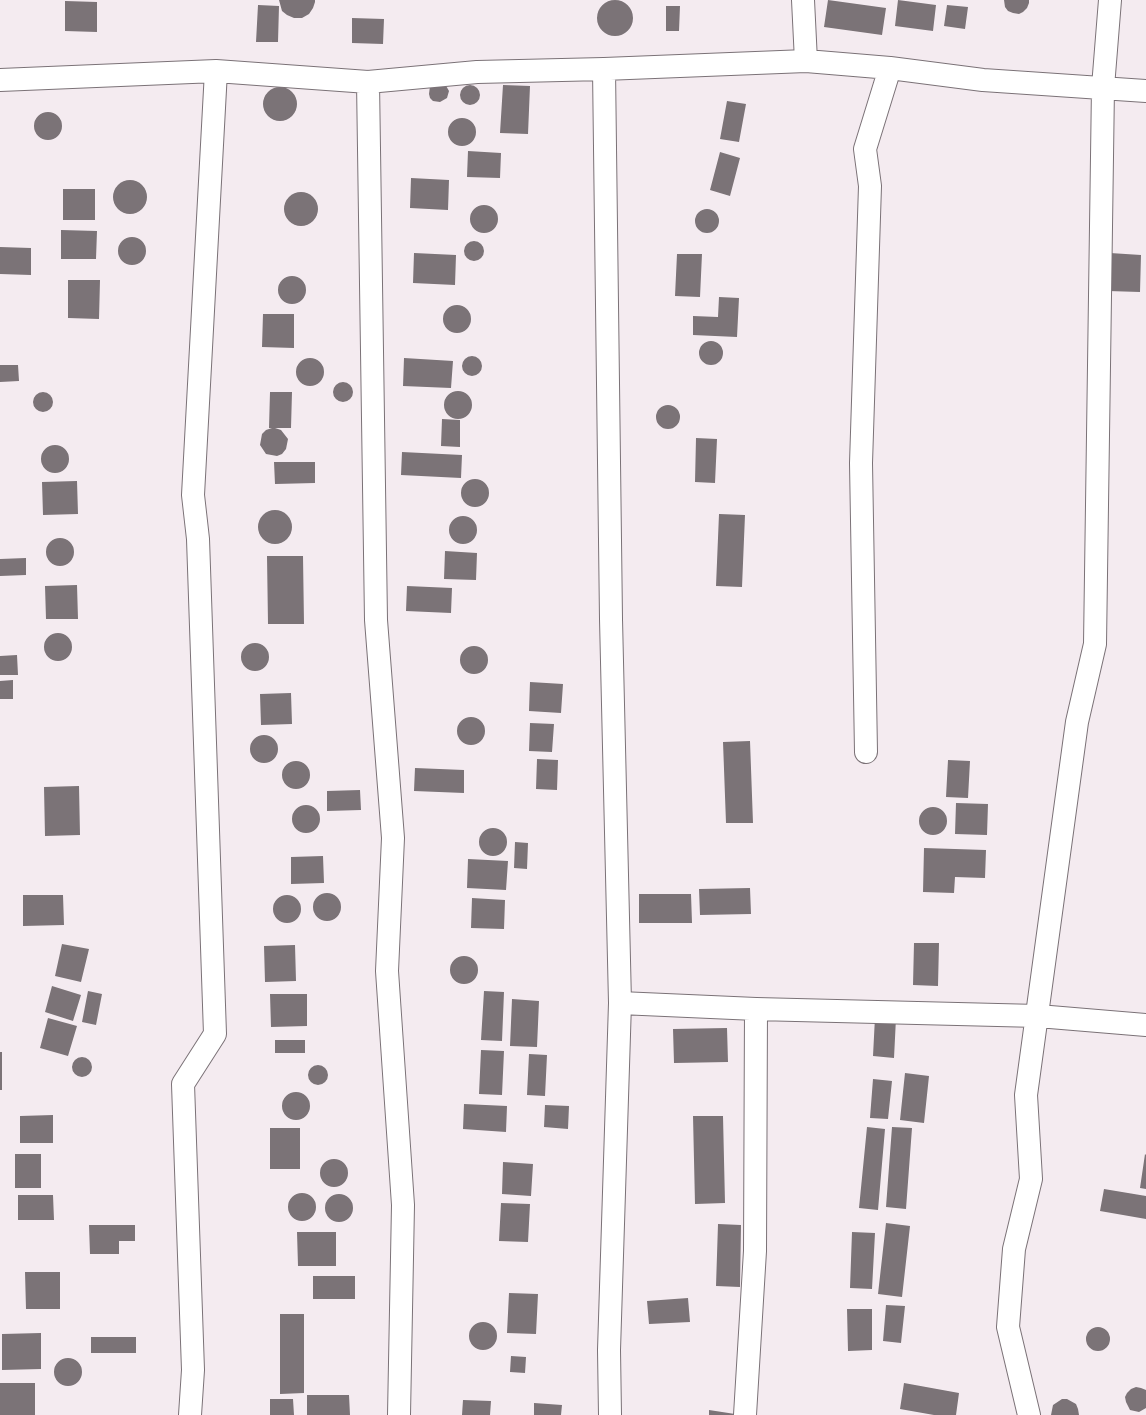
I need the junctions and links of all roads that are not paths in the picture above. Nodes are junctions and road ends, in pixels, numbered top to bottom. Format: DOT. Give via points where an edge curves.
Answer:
graph roads {
  1 [pos="803,0"];
  2 [pos="1110,0"];
  3 [pos="806,61"];
  4 [pos="890,68"];
  5 [pos="604,69"];
  6 [pos="216,72"];
  7 [pos="0,80"];
  8 [pos="368,82"];
  9 [pos="1103,87"];
  10 [pos="1146,91"];
  11 [pos="866,752"];
  12 [pos="620,1002"];
  13 [pos="756,1009"];
  14 [pos="1038,1016"];
  15 [pos="1146,1025"];
  16 [pos="190,1415"];
  17 [pos="399,1415"];
  18 [pos="610,1415"];
  19 [pos="745,1415"];
  20 [pos="1029,1415"];
  1 -- 3 [label="street"];
  2 -- 9 [label="street"];
  3 -- 4 [label="street"];
  3 -- 5 [label="street"];
  4 -- 9 [label="street" via="983,80"];
  4 -- 11 [label="street" via="865,149 870,186 861,463"];
  5 -- 8 [label="street" via="477,72"];
  5 -- 12 [label="street" via="611,619"];
  6 -- 7 [label="street"];
  6 -- 8 [label="street"];
  6 -- 16 [label="street" via="193,495 198,539 215,1034 183,1084 193,1370"];
  8 -- 17 [label="street" via="376,620 393,838 387,971 403,1205"];
  9 -- 10 [label="street"];
  9 -- 14 [label="street" via="1095,644 1077,722"];
  12 -- 13 [label="street"];
  12 -- 18 [label="street" via="609,1350"];
  13 -- 14 [label="street"];
  13 -- 19 [label="street" via="755,1251"];
  14 -- 15 [label="street"];
  14 -- 20 [label="street" via="1026,1095 1031,1179 1014,1249 1008,1327"];
}
